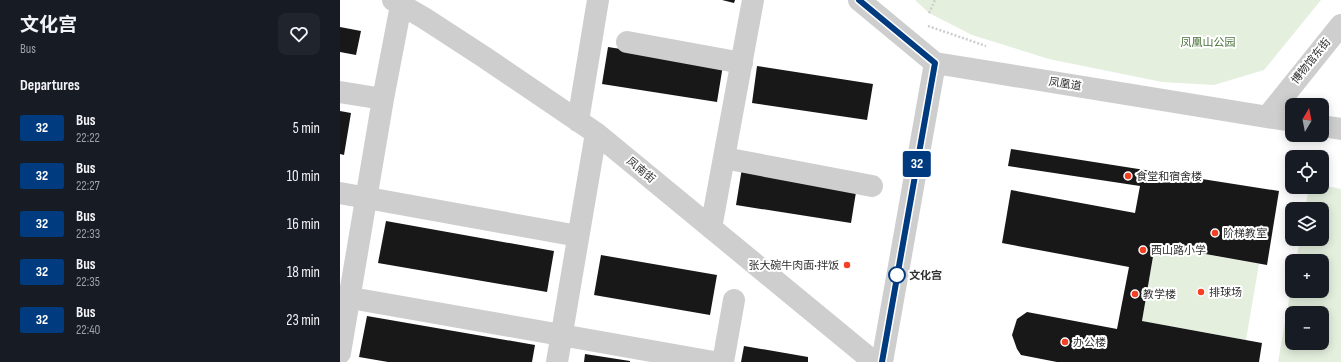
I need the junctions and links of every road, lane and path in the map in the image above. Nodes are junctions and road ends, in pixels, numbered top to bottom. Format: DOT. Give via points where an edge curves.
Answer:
graph roads {
  1 [pos="598,0"];
  2 [pos="753,0"];
  3 [pos="859,0"];
  4 [pos="935,0"];
  5 [pos="397,2"];
  6 [pos="426,9"];
  7 [pos="929,13"];
  8 [pos="1341,24"];
  9 [pos="928,26"];
  10 [pos="626,42"];
  11 [pos="986,46"];
  12 [pos="742,63"];
  13 [pos="935,63"];
  14 [pos="340,92"];
  15 [pos="384,99"];
  16 [pos="1267,117"];
  17 [pos="1285,120"];
  18 [pos="578,121"];
  19 [pos="1329,127"];
  20 [pos="1341,129"];
  21 [pos="596,133"];
  22 [pos="724,158"];
  23 [pos="872,186"];
  24 [pos="340,193"];
  25 [pos="366,198"];
  26 [pos="711,228"];
  27 [pos="578,236"];
  28 [pos="345,297"];
  29 [pos="734,300"];
  30 [pos="562,335"];
  31 [pos="340,353"];
  32 [pos="557,362"];
  33 [pos="714,362"];
  34 [pos="723,362"];
  35 [pos="874,362"];
  36 [pos="882,362"];
  1 -- 18 [label="street"];
  2 -- 12 [label="street"];
  3 -- 13 [label="street"];
  4 -- 7 [label="path"];
  5 -- 6 [label="street, 凤南街"];
  5 -- 15 [label="street"];
  6 -- 18 [label="street, 凤南街"];
  8 -- 16 [label="street, 博物馆东街"];
  9 -- 11 [label="path"];
  10 -- 12 [label="street"];
  12 -- 22 [label="street"];
  13 -- 16 [label="street, 凤凰道"];
  13 -- 36 [label="street"];
  14 -- 15 [label="street"];
  15 -- 25 [label="street"];
  16 -- 17 [label="street, 凤凰道"];
  18 -- 21 [label="street, 凤南街"];
  19 -- 20 [label="street"];
  21 -- 26 [label="street, 凤南街"];
  21 -- 27 [label="street"];
  22 -- 23 [label="street"];
  22 -- 26 [label="street"];
  24 -- 25 [label="street"];
  25 -- 27 [label="street"];
  25 -- 28 [label="street"];
  26 -- 35 [label="street, 凤南街"];
  27 -- 30 [label="street"];
  28 -- 30 [label="street"];
  28 -- 31 [label="street"];
  29 -- 34 [label="street"];
  30 -- 32 [label="street"];
  30 -- 33 [label="street"];
}
